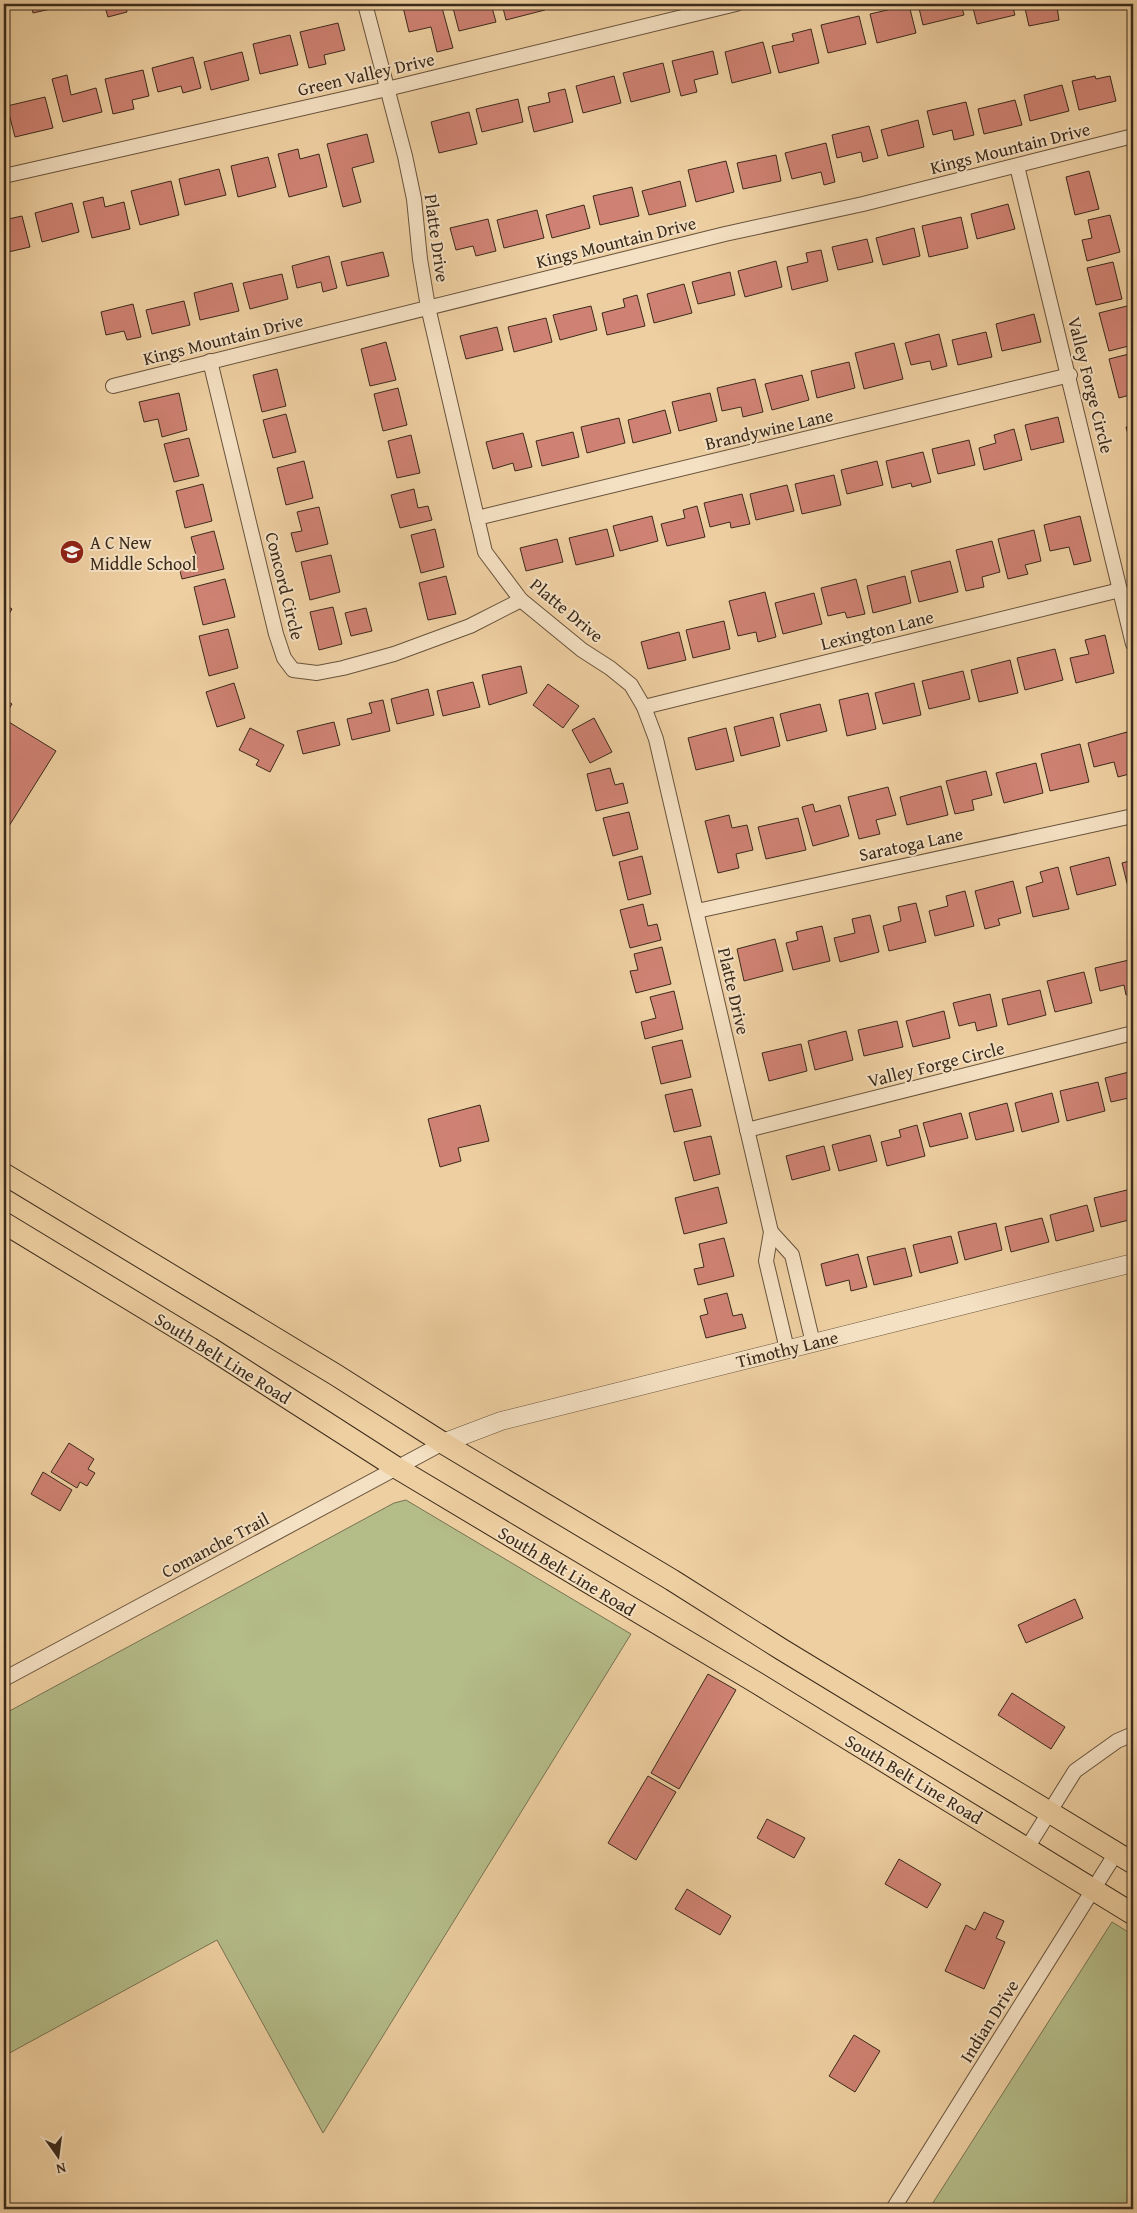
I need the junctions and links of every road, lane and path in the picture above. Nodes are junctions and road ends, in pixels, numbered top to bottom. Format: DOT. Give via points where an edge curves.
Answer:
graph roads {
  1 [pos="365,4"];
  2 [pos="736,4"];
  3 [pos="388,89"];
  4 [pos="1129,137"];
  5 [pos="1017,166"];
  6 [pos="4,176"];
  7 [pos="428,307"];
  8 [pos="210,361"];
  9 [pos="1070,375"];
  10 [pos="113,386"];
  11 [pos="477,518"];
  12 [pos="1120,590"];
  13 [pos="521,600"];
  14 [pos="1133,644"];
  15 [pos="644,707"];
  16 [pos="1133,816"];
  17 [pos="697,911"];
  18 [pos="1133,1033"];
  19 [pos="747,1130"];
  20 [pos="4,1174"];
  21 [pos="4,1223"];
  22 [pos="771,1232"];
  23 [pos="1133,1263"];
  24 [pos="813,1343"];
  25 [pos="787,1349"];
  26 [pos="443,1443"];
  27 [pos="397,1468"];
  28 [pos="4,1679"];
  29 [pos="1133,1734"];
  30 [pos="1050,1812"];
  31 [pos="1027,1848"];
  32 [pos="1125,1858"];
  33 [pos="1093,1889"];
  34 [pos="1133,1914"];
  35 [pos="893,2209"];
  1 -- 3 [label="street, Platte Drive"];
  2 -- 3 [label="street, Green Valley Drive"];
  3 -- 6 [label="street, Green Valley Drive"];
  3 -- 7 [label="street, Platte Drive" via="414,199"];
  4 -- 5 [label="street, Kings Mountain Drive"];
  5 -- 7 [label="street, Kings Mountain Drive"];
  5 -- 9 [label="street, Valley Forge Circle"];
  7 -- 8 [label="street, Kings Mountain Drive"];
  7 -- 11 [label="street, Platte Drive"];
  8 -- 10 [label="street, Kings Mountain Drive"];
  8 -- 13 [label="street, Concord Circle" via="276,634 284,658 293,670 317,673 394,654 470,626"];
  9 -- 11 [label="street, Brandywine Lane"];
  9 -- 12 [label="street, Valley Forge Circle"];
  11 -- 13 [label="street, Platte Drive" via="486,552"];
  12 -- 14 [label="street, Valley Forge Circle"];
  12 -- 15 [label="street, Lexington Lane"];
  13 -- 15 [label="street, Platte Drive" via="631,685"];
  15 -- 17 [label="street, Platte Drive" via="656,739"];
  16 -- 17 [label="street, Saratoga Lane"];
  17 -- 19 [label="street, Platte Drive"];
  18 -- 19 [label="street, Valley Forge Circle"];
  19 -- 22 [label="street, Platte Drive"];
  20 -- 26 [label="main road"];
  21 -- 27 [label="main road, South Belt Line Road" via="210,1348"];
  22 -- 24 [label="street, Platte Drive" via="792,1255"];
  22 -- 25 [label="street, Platte Drive" via="766,1261"];
  23 -- 24 [label="street, Timothy Lane"];
  24 -- 25 [label="street, Timothy Lane"];
  25 -- 26 [label="street, Timothy Lane" via="501,1421"];
  26 -- 27 [label="street, Comanche Trail"];
  26 -- 30 [label="main road"];
  27 -- 28 [label="street, Comanche Trail"];
  27 -- 31 [label="main road, South Belt Line Road"];
  29 -- 30 [label="street" via="1117,1741 1075,1771"];
  30 -- 31 [label="street"];
  30 -- 32 [label="main road"];
  31 -- 33 [label="main road, South Belt Line Road"];
  32 -- 33 [label="street, Indian Drive"];
  33 -- 34 [label="main road, South Belt Line Road"];
  33 -- 35 [label="street, Indian Drive"];
}
